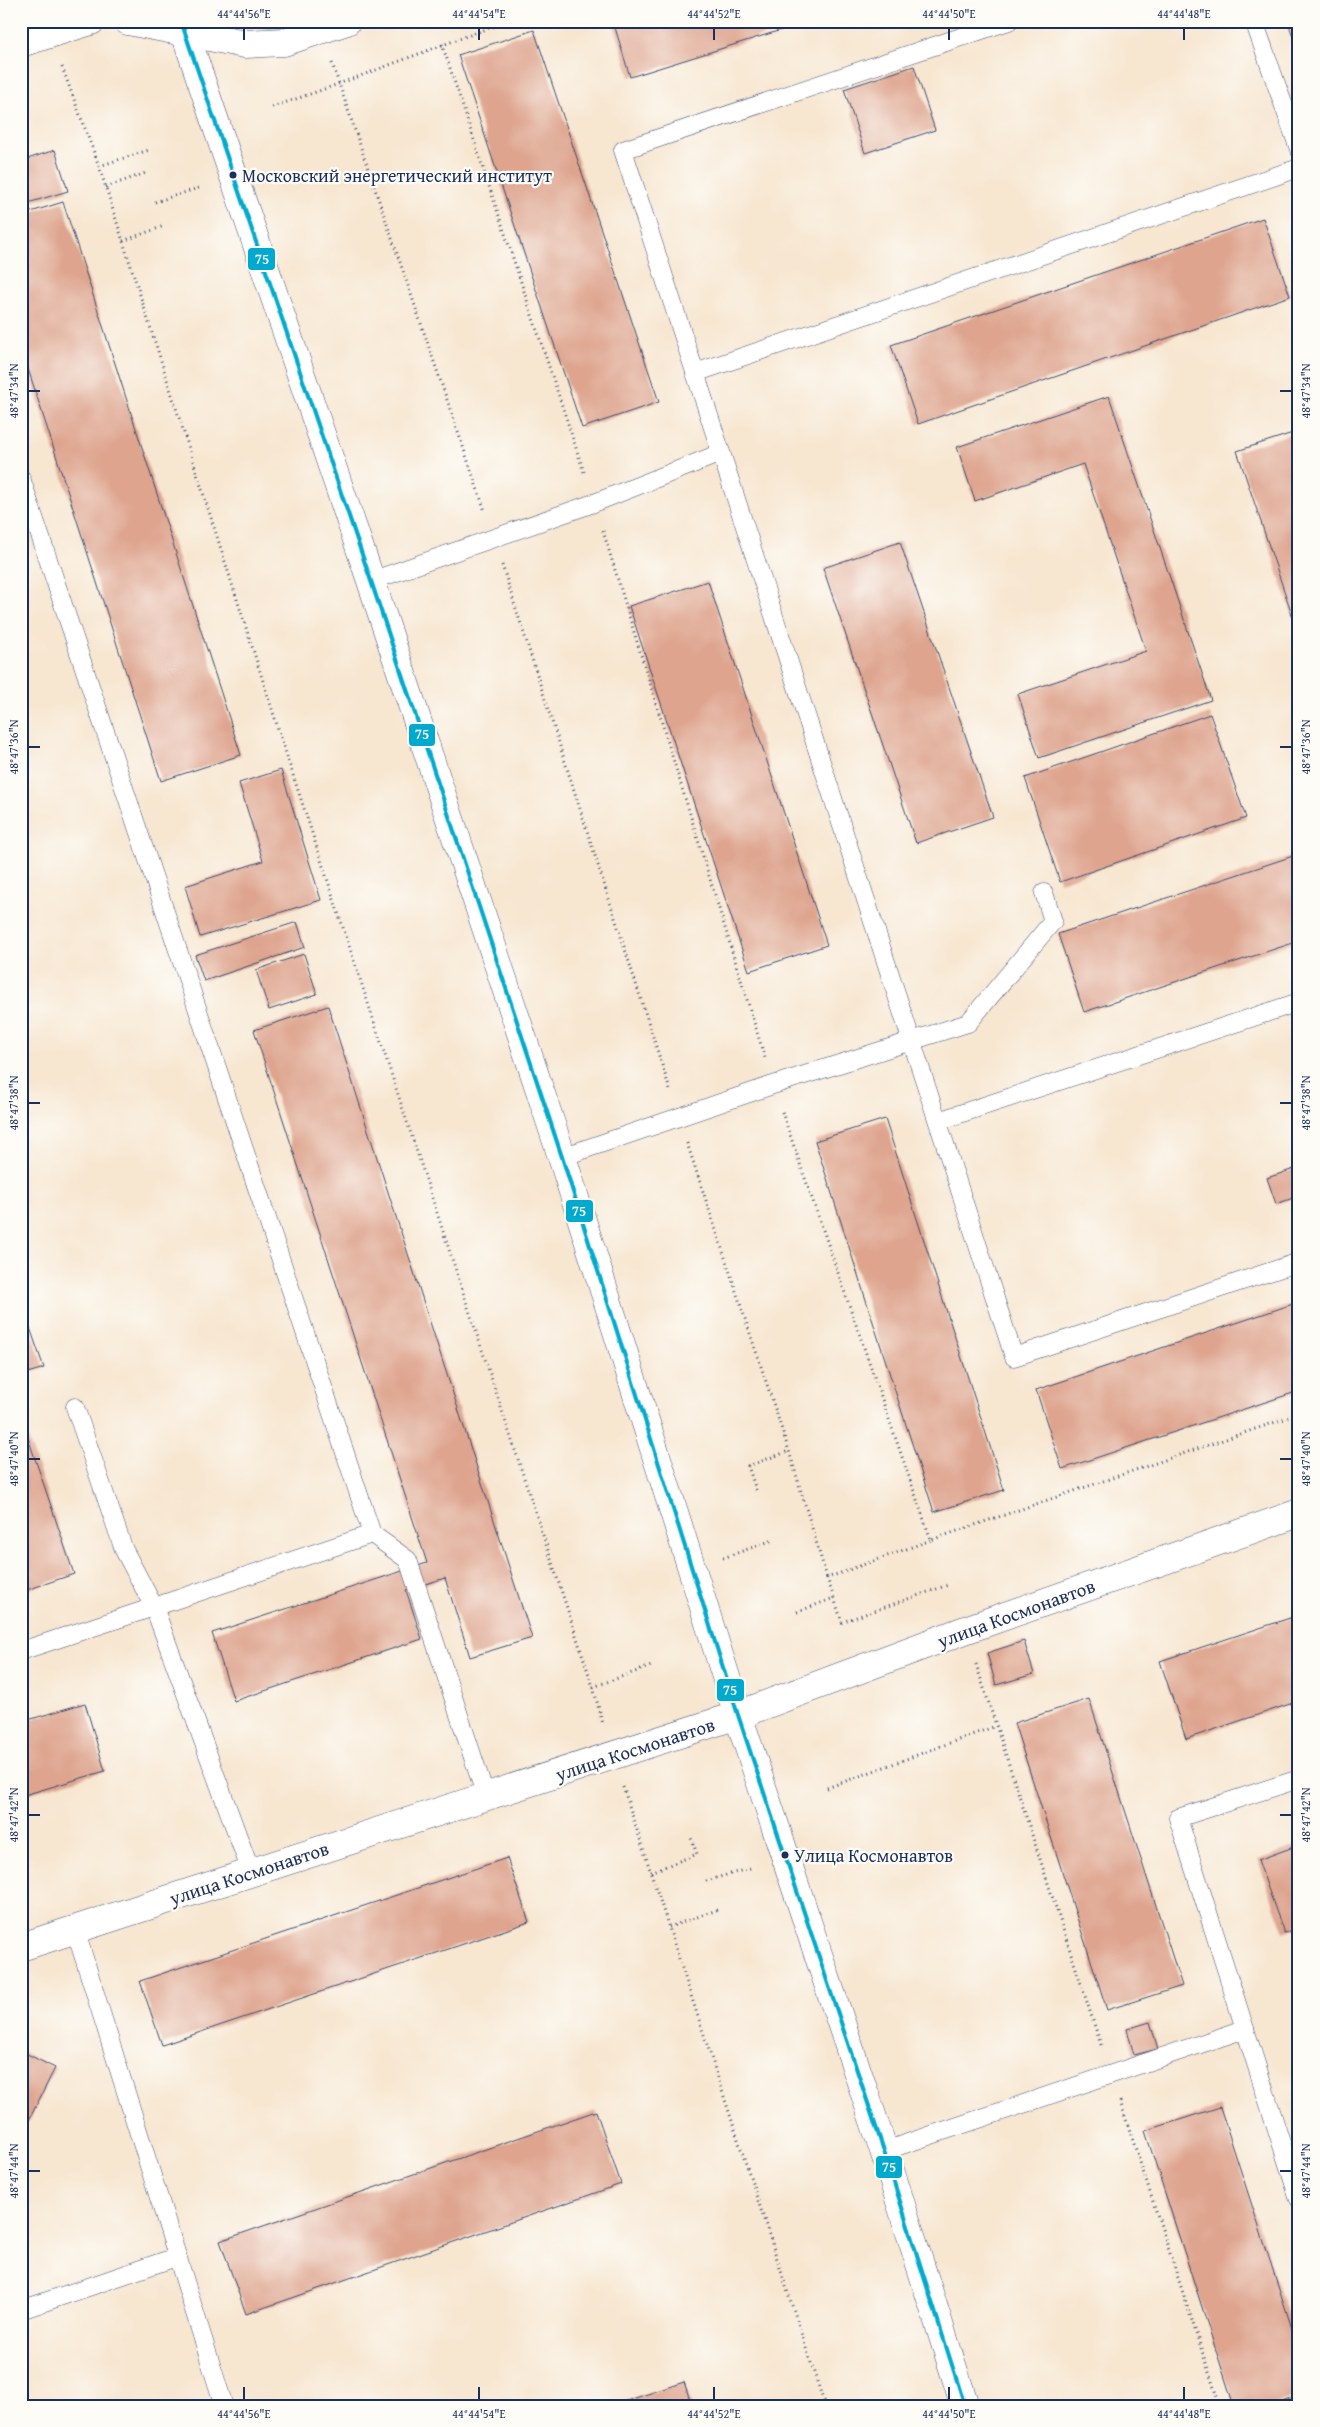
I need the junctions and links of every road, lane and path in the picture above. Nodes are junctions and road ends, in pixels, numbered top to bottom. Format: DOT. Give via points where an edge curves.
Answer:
graph roads {
  1 [pos="91,21"];
  2 [pos="128,21"];
  3 [pos="347,21"];
  4 [pos="510,21"];
  5 [pos="1009,21"];
  6 [pos="1254,21"];
  7 [pos="182,26"];
  8 [pos="321,30"];
  9 [pos="50,34"];
  10 [pos="21,43"];
  11 [pos="442,44"];
  12 [pos="339,85"];
  13 [pos="272,107"];
  14 [pos="1299,149"];
  15 [pos="149,150"];
  16 [pos="99,166"];
  17 [pos="1299,168"];
  18 [pos="146,173"];
  19 [pos="234,176"];
  20 [pos="106,187"];
  21 [pos="155,202"];
  22 [pos="164,226"];
  23 [pos="123,241"];
  24 [pos="695,373"];
  25 [pos="721,453"];
  26 [pos="21,478"];
  27 [pos="594,503"];
  28 [pos="494,537"];
  29 [pos="371,581"];
  30 [pos="1044,893"];
  31 [pos="1299,1002"];
  32 [pos="912,1041"];
  33 [pos="773,1085"];
  34 [pos="679,1118"];
  35 [pos="938,1121"];
  36 [pos="562,1157"];
  37 [pos="1299,1262"];
  38 [pos="75,1407"];
  39 [pos="1299,1414"];
  40 [pos="789,1452"];
  41 [pos="756,1490"];
  42 [pos="1299,1513"];
  43 [pos="372,1534"];
  44 [pos="773,1540"];
  45 [pos="931,1540"];
  46 [pos="692,1569"];
  47 [pos="827,1578"];
  48 [pos="948,1585"];
  49 [pos="834,1598"];
  50 [pos="154,1607"];
  51 [pos="797,1612"];
  52 [pos="21,1651"];
  53 [pos="976,1664"];
  54 [pos="654,1665"];
  55 [pos="593,1687"];
  56 [pos="738,1715"];
  57 [pos="996,1726"];
  58 [pos="612,1756"];
  59 [pos="1299,1779"];
  60 [pos="827,1788"];
  61 [pos="486,1797"];
  62 [pos="690,1835"];
  63 [pos="786,1857"];
  64 [pos="251,1872"];
  65 [pos="650,1872"];
  66 [pos="706,1881"];
  67 [pos="717,1910"];
  68 [pos="669,1927"];
  69 [pos="75,1929"];
  70 [pos="21,1947"];
  71 [pos="1245,2029"];
  72 [pos="1111,2074"];
  73 [pos="884,2151"];
  74 [pos="1299,2199"];
  75 [pos="176,2257"];
  76 [pos="21,2310"];
  77 [pos="224,2406"];
  78 [pos="825,2406"];
  79 [pos="965,2406"];
  80 [pos="1220,2406"];
  1 -- 9 [label="main road"];
  2 -- 7 [label="main road"];
  3 -- 8 [label="main road"];
  4 -- 11 [label="path"];
  5 -- 24 [label="lane" via="623,150"];
  6 -- 14 [label="lane"];
  7 -- 8 [label="main road" via="245,44 284,42"];
  7 -- 19 [label="main road"];
  8 -- 12 [label="path"];
  9 -- 10 [label="main road"];
  9 -- 16 [label="path"];
  11 -- 12 [label="path"];
  11 -- 27 [label="path"];
  12 -- 13 [label="path"];
  12 -- 28 [label="path"];
  15 -- 16 [label="path"];
  16 -- 20 [label="path"];
  17 -- 24 [label="lane"];
  18 -- 20 [label="path"];
  19 -- 21 [label="path"];
  19 -- 29 [label="main road"];
  20 -- 23 [label="path"];
  22 -- 23 [label="path"];
  23 -- 55 [label="path" via="298,791"];
  24 -- 25 [label="lane"];
  25 -- 27 [label="lane"];
  25 -- 32 [label="lane"];
  26 -- 43 [label="lane"];
  27 -- 28 [label="lane"];
  27 -- 33 [label="path"];
  28 -- 29 [label="lane"];
  28 -- 34 [label="path"];
  29 -- 36 [label="main road"];
  30 -- 32 [label="lane" via="1053,921 968,1024"];
  31 -- 35 [label="lane"];
  32 -- 33 [label="lane"];
  32 -- 35 [label="lane"];
  33 -- 34 [label="lane"];
  33 -- 45 [label="path"];
  34 -- 36 [label="lane"];
  34 -- 40 [label="path"];
  35 -- 37 [label="lane" via="1014,1357"];
  36 -- 46 [label="main road"];
  38 -- 50 [label="lane" via="124,1550"];
  39 -- 45 [label="path"];
  40 -- 41 [label="path" via="748,1466"];
  40 -- 47 [label="path"];
  42 -- 56 [label="main road, улица Космонавтов" via="965,1630"];
  43 -- 50 [label="lane"];
  43 -- 61 [label="lane" via="408,1560"];
  44 -- 46 [label="path"];
  45 -- 47 [label="path"];
  46 -- 56 [label="main road"];
  47 -- 49 [label="path"];
  48 -- 49 [label="path" via="842,1622"];
  49 -- 51 [label="path"];
  50 -- 52 [label="lane"];
  50 -- 64 [label="lane"];
  53 -- 57 [label="path"];
  54 -- 55 [label="path"];
  55 -- 58 [label="path"];
  56 -- 58 [label="main road, улица Космонавтов"];
  56 -- 63 [label="main road"];
  57 -- 60 [label="path"];
  57 -- 72 [label="path"];
  58 -- 61 [label="main road, улица Космонавтов"];
  58 -- 65 [label="path"];
  59 -- 71 [label="lane" via="1178,1818"];
  61 -- 64 [label="main road, улица Космонавтов"];
  62 -- 65 [label="path" via="697,1854"];
  63 -- 66 [label="path"];
  63 -- 73 [label="main road"];
  64 -- 69 [label="main road, улица Космонавтов"];
  65 -- 68 [label="path"];
  67 -- 68 [label="path"];
  68 -- 78 [label="path"];
  69 -- 70 [label="main road, улица Космонавтов"];
  69 -- 75 [label="lane"];
  71 -- 72 [label="lane"];
  71 -- 74 [label="lane"];
  72 -- 73 [label="lane"];
  72 -- 80 [label="path"];
  73 -- 79 [label="main road"];
  75 -- 76 [label="lane"];
  75 -- 77 [label="lane"];
}
